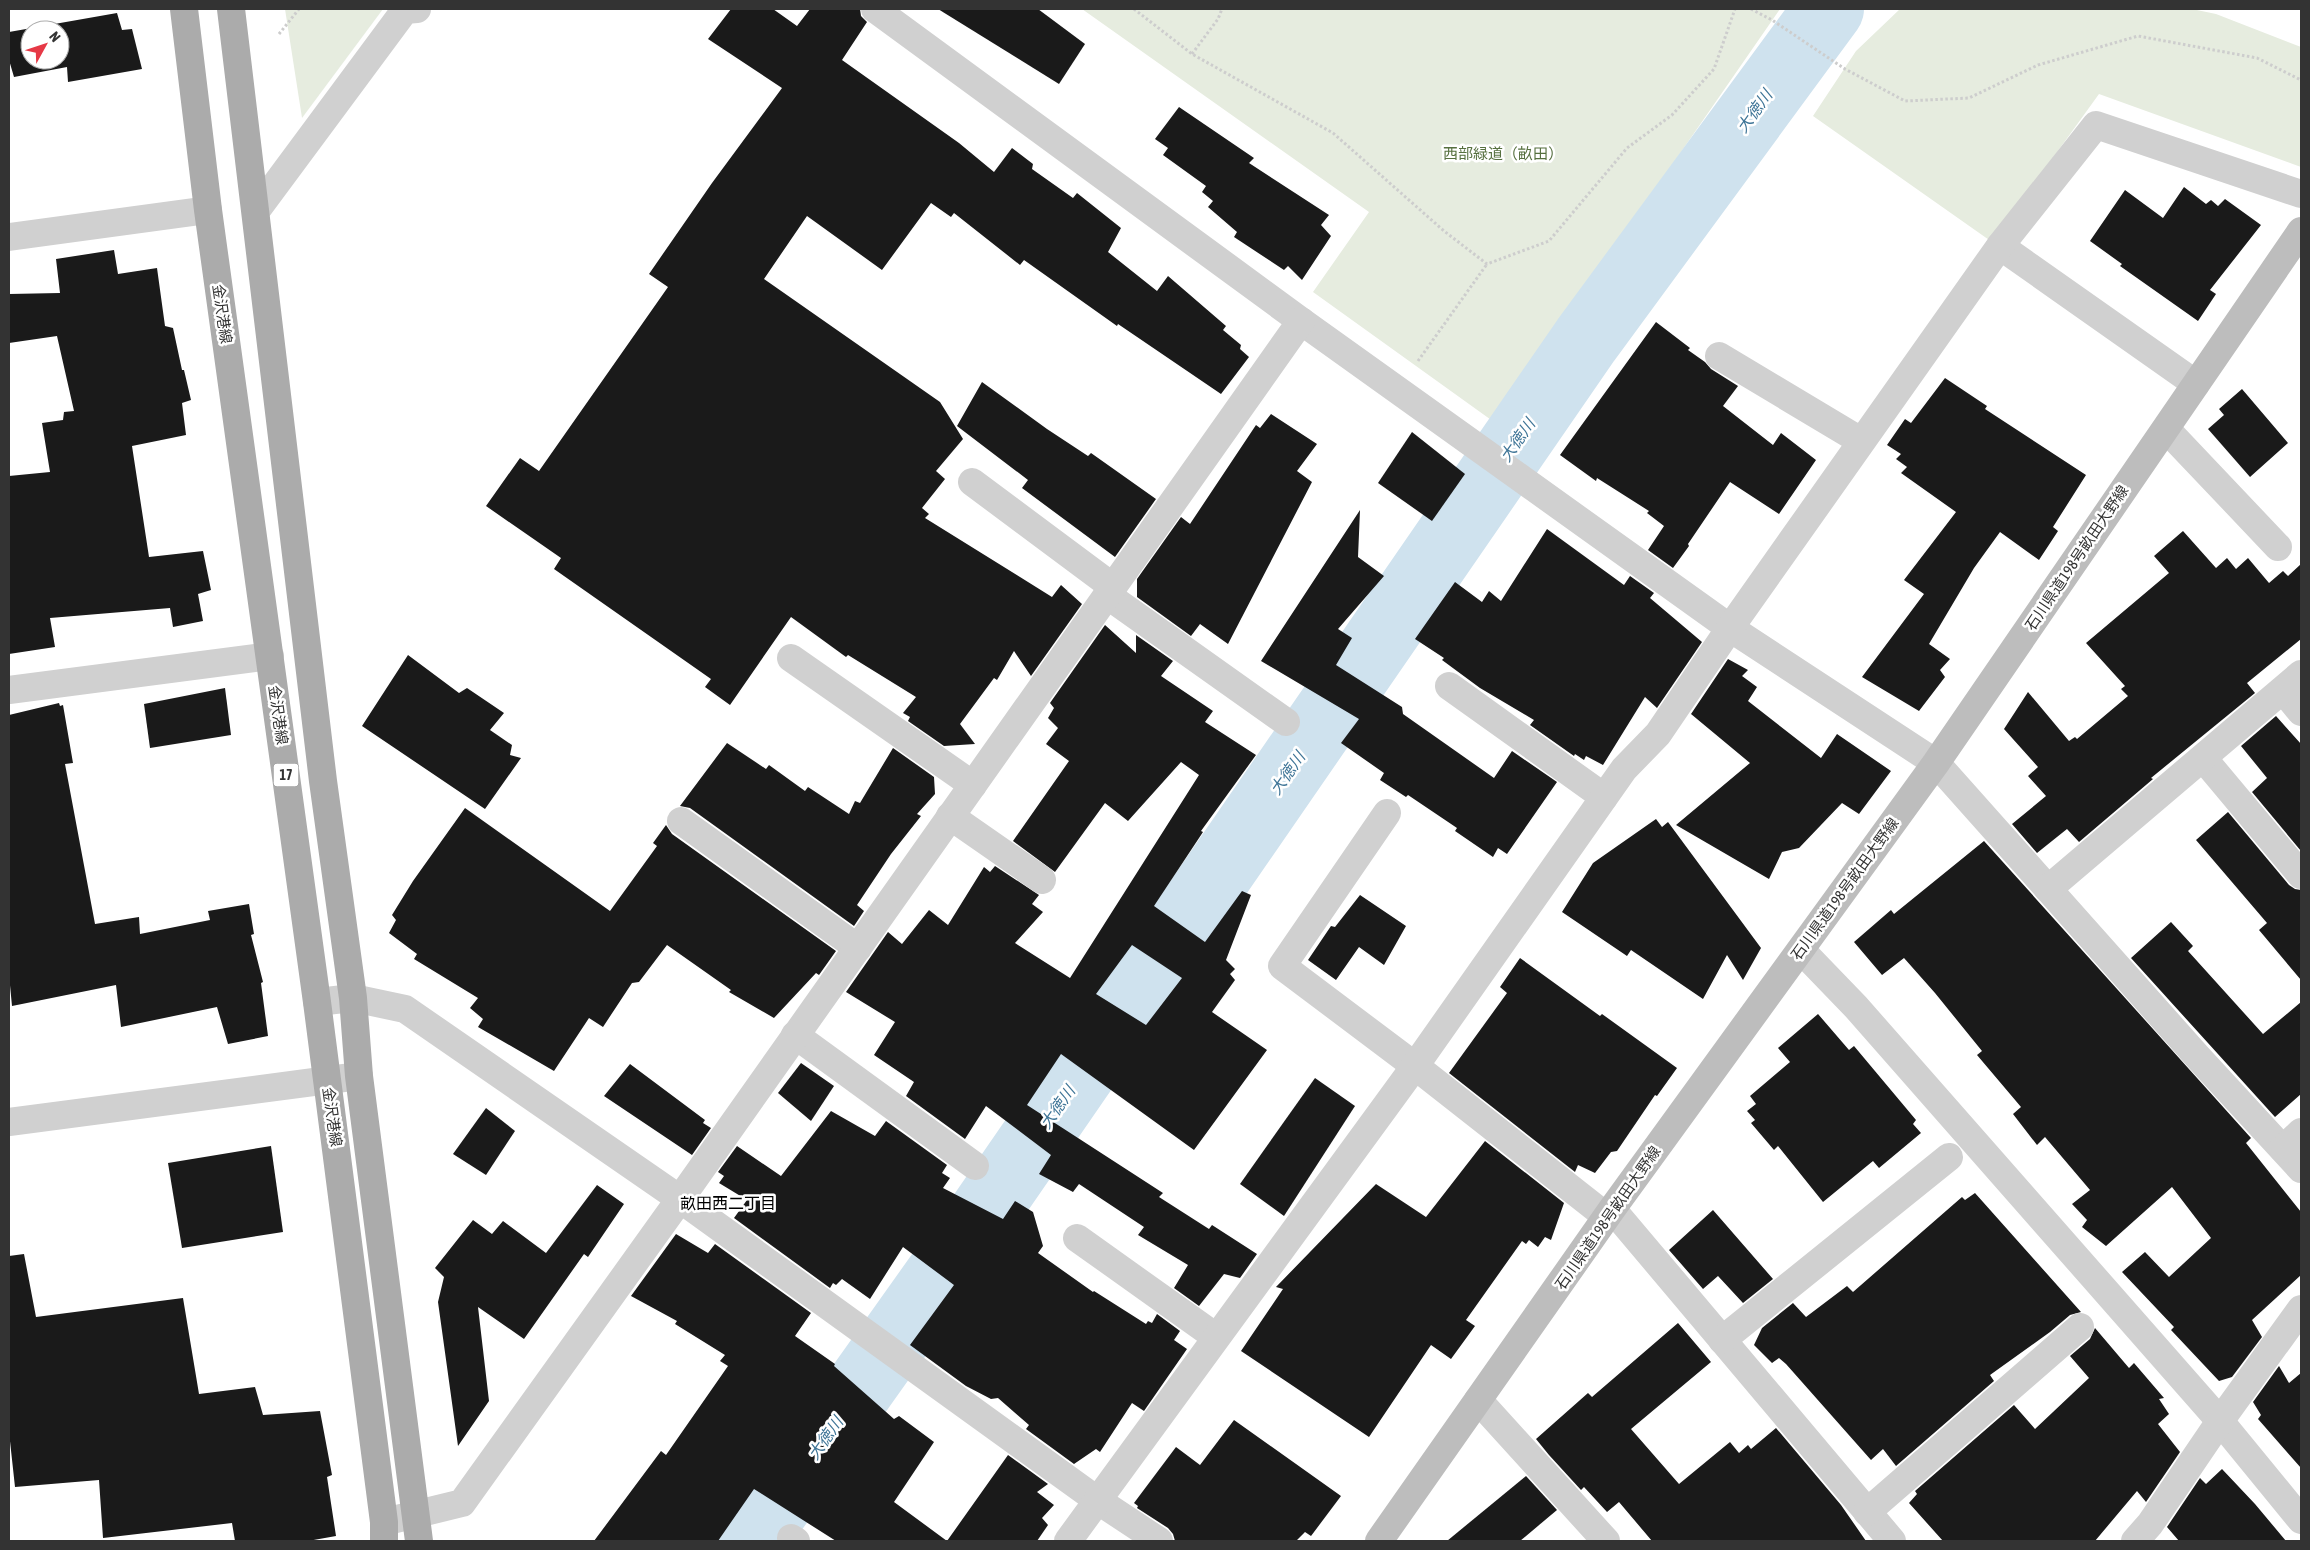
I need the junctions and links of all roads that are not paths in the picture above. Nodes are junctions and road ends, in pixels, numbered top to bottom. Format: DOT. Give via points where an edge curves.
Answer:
graph roads {
  1 [pos="184,9"];
  2 [pos="231,9"];
  3 [pos="417,9"];
  4 [pos="876,9"];
  5 [pos="2301,194"];
  6 [pos="208,210"];
  7 [pos="256,211"];
  8 [pos="2301,231"];
  9 [pos="9,237"];
  10 [pos="2000,246"];
  11 [pos="1301,321"];
  12 [pos="1719,356"];
  13 [pos="2196,384"];
  14 [pos="2166,429"];
  15 [pos="1861,441"];
  16 [pos="972,482"];
  17 [pos="2278,547"];
  18 [pos="1110,591"];
  19 [pos="1730,628"];
  20 [pos="270,656"];
  21 [pos="791,658"];
  22 [pos="2292,682"];
  23 [pos="1449,686"];
  24 [pos="9,690"];
  25 [pos="2301,712"];
  26 [pos="1286,722"];
  27 [pos="2203,758"];
  28 [pos="1936,763"];
  29 [pos="973,785"];
  30 [pos="1604,797"];
  31 [pos="1387,813"];
  32 [pos="950,816"];
  33 [pos="681,821"];
  34 [pos="2301,875"];
  35 [pos="1042,880"];
  36 [pos="2048,889"];
  37 [pos="858,948"];
  38 [pos="1801,950"];
  39 [pos="353,998"];
  40 [pos="317,1002"];
  41 [pos="796,1035"];
  42 [pos="1415,1066"];
  43 [pos="359,1076"];
  44 [pos="327,1081"];
  45 [pos="9,1122"];
  46 [pos="2292,1141"];
  47 [pos="1949,1157"];
  48 [pos="975,1166"];
  49 [pos="2301,1169"];
  50 [pos="680,1199"];
  51 [pos="1610,1213"];
  52 [pos="1077,1238"];
  53 [pos="2301,1309"];
  54 [pos="2080,1326"];
  55 [pos="1216,1337"];
  56 [pos="1722,1340"];
  57 [pos="1478,1400"];
  58 [pos="2220,1422"];
  59 [pos="1097,1500"];
  60 [pos="1867,1512"];
  61 [pos="2301,1520"];
  62 [pos="417,1528"];
  63 [pos="384,1532"];
  64 [pos="1068,1541"];
  65 [pos="1159,1541"];
  66 [pos="1379,1541"];
  67 [pos="1606,1541"];
  68 [pos="1892,1541"];
  69 [pos="2135,1541"];
  1 -- 6 [label="main road, 金沢港線 / 17"];
  2 -- 7 [label="main road"];
  3 -- 7 [label="street" via="405,10"];
  4 -- 11 [label="street"];
  5 -- 10 [label="street" via="2096,125"];
  6 -- 9 [label="street"];
  6 -- 20 [label="main road, 金沢港線 / 17"];
  7 -- 39 [label="main road" via="323,781"];
  8 -- 13 [label="main road, 石川県道198号畝田大野線"];
  10 -- 13 [label="street"];
  10 -- 15 [label="street"];
  11 -- 18 [label="street"];
  11 -- 19 [label="street"];
  12 -- 15 [label="street"];
  13 -- 14 [label="main road, 石川県道198号畝田大野線"];
  14 -- 17 [label="street"];
  14 -- 28 [label="main road, 石川県道198号畝田大野線"];
  15 -- 19 [label="street"];
  16 -- 18 [label="street"];
  18 -- 26 [label="street"];
  18 -- 29 [label="street"];
  19 -- 28 [label="street"];
  19 -- 30 [label="street" via="1658,734 1624,769"];
  20 -- 24 [label="street"];
  20 -- 40 [label="main road, 金沢港線 / 17"];
  21 -- 29 [label="street"];
  22 -- 25 [label="street"];
  22 -- 27 [label="street"];
  23 -- 30 [label="street"];
  27 -- 34 [label="street"];
  27 -- 36 [label="street"];
  28 -- 36 [label="street"];
  28 -- 38 [label="main road, 石川県道198号畝田大野線"];
  29 -- 32 [label="street"];
  30 -- 42 [label="street"];
  31 -- 42 [label="street" via="1282,966"];
  32 -- 35 [label="street"];
  32 -- 37 [label="street"];
  33 -- 37 [label="street"];
  36 -- 46 [label="street" via="2196,1055"];
  37 -- 41 [label="street"];
  38 -- 51 [label="main road, 石川県道198号畝田大野線"];
  38 -- 58 [label="street" via="1856,1007"];
  39 -- 40 [label="street"];
  39 -- 43 [label="main road"];
  39 -- 50 [label="street" via="405,1009"];
  40 -- 44 [label="main road, 金沢港線 / 17"];
  41 -- 48 [label="street"];
  41 -- 50 [label="street"];
  42 -- 51 [label="street"];
  42 -- 55 [label="street"];
  43 -- 44 [label="street"];
  43 -- 62 [label="main road"];
  44 -- 45 [label="street"];
  44 -- 63 [label="main road, 金沢港線 / 17"];
  46 -- 49 [label="street"];
  47 -- 56 [label="street"];
  50 -- 59 [label="street"];
  50 -- 62 [label="street" via="462,1503"];
  51 -- 56 [label="street"];
  51 -- 57 [label="main road, 石川県道198号畝田大野線"];
  52 -- 55 [label="street"];
  53 -- 58 [label="street"];
  54 -- 60 [label="street"];
  55 -- 59 [label="street"];
  56 -- 60 [label="street"];
  57 -- 66 [label="main road, 石川県道198号畝田大野線"];
  57 -- 67 [label="street"];
  58 -- 61 [label="street"];
  58 -- 69 [label="street"];
  59 -- 64 [label="street"];
  59 -- 65 [label="street"];
  60 -- 68 [label="street"];
  62 -- 63 [label="street"];
}
